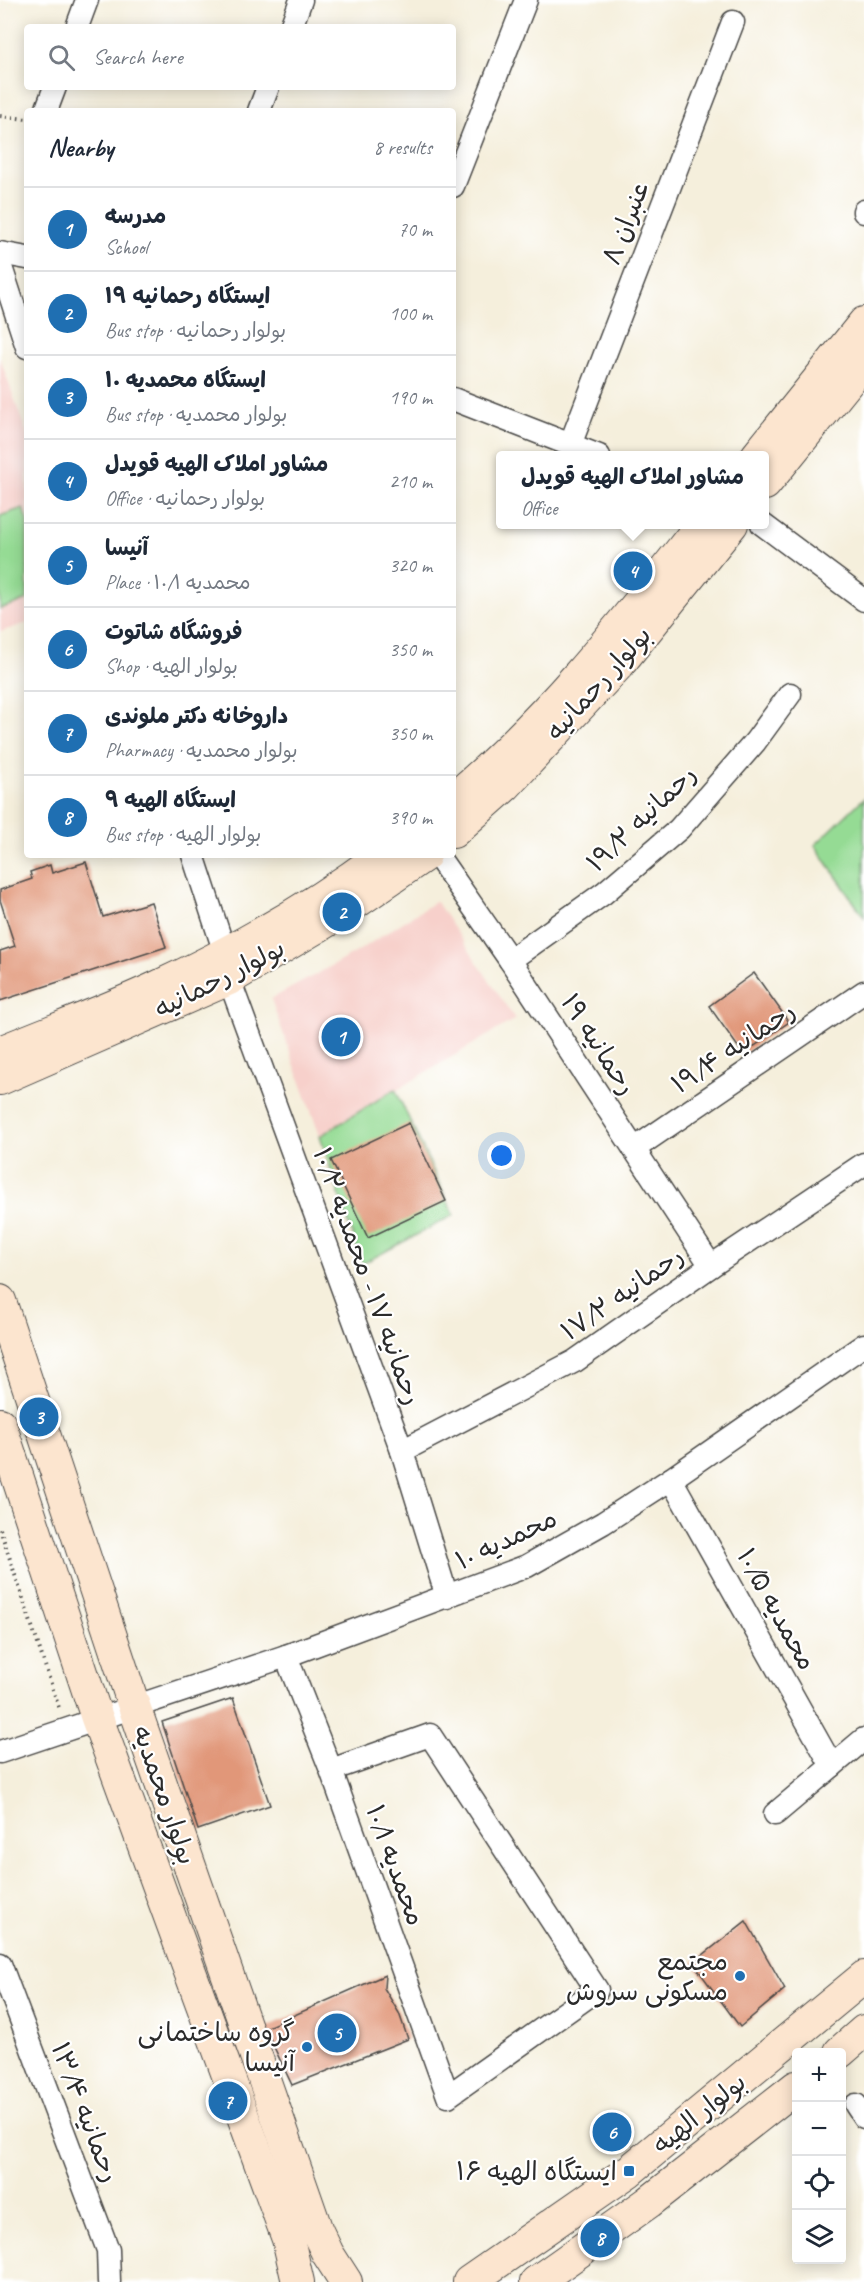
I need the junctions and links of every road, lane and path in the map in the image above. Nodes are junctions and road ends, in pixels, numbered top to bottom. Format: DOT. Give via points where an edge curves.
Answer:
graph roads {
  1 [pos="87,0"];
  2 [pos="301,0"];
  3 [pos="526,0"];
  4 [pos="733,22"];
  5 [pos="78,24"];
  6 [pos="292,24"];
  7 [pos="54,90"];
  8 [pos="267,90"];
  9 [pos="47,108"];
  10 [pos="261,108"];
  11 [pos="0,116"];
  12 [pos="24,119"];
  13 [pos="456,178"];
  14 [pos="0,253"];
  15 [pos="24,257"];
  16 [pos="0,264"];
  17 [pos="864,322"];
  18 [pos="24,338"];
  19 [pos="864,362"];
  20 [pos="456,400"];
  21 [pos="570,445"];
  22 [pos="586,451"];
  23 [pos="761,451"];
  24 [pos="769,479"];
  25 [pos="699,529"];
  26 [pos="729,529"];
  27 [pos="767,529"];
  28 [pos="864,600"];
  29 [pos="790,694"];
  30 [pos="456,796"];
  31 [pos="456,829"];
  32 [pos="194,858"];
  33 [pos="378,858"];
  34 [pos="421,858"];
  35 [pos="439,858"];
  36 [pos="510,960"];
  37 [pos="227,966"];
  38 [pos="864,992"];
  39 [pos="0,1052"];
  40 [pos="0,1079"];
  41 [pos="634,1149"];
  42 [pos="864,1164"];
  43 [pos="711,1266"];
  44 [pos="0,1301"];
  45 [pos="864,1345"];
  46 [pos="0,1424"];
  47 [pos="402,1450"];
  48 [pos="671,1479"];
  49 [pos="0,1529"];
  50 [pos="447,1597"];
  51 [pos="286,1656"];
  52 [pos="134,1706"];
  53 [pos="97,1718"];
  54 [pos="66,1729"];
  55 [pos="864,1739"];
  56 [pos="0,1752"];
  57 [pos="832,1766"];
  58 [pos="331,1770"];
  59 [pos="775,1814"];
  60 [pos="0,1964"];
  61 [pos="864,1977"];
  62 [pos="864,2031"];
  63 [pos="845,2048"];
  64 [pos="792,2090"];
  65 [pos="109,2282"];
  66 [pos="298,2282"];
  67 [pos="346,2282"];
  68 [pos="469,2282"];
  69 [pos="536,2282"];
  1 -- 5 [label="street"];
  2 -- 6 [label="street"];
  3 -- 13 [label="street"];
  4 -- 21 [label="street, عنبران ۸"];
  7 -- 9 [label="street"];
  8 -- 10 [label="street"];
  11 -- 12 [label="path"];
  14 -- 15 [label="street"];
  16 -- 18 [label="street"];
  17 -- 23 [label="main road"];
  19 -- 24 [label="main road"];
  20 -- 21 [label="street"];
  21 -- 22 [label="street"];
  25 -- 30 [label="main road, بولوار رحمانیه" via="602,650 489,769"];
  26 -- 31 [label="main road, بولوار رحمانیه" via="619,664 506,785"];
  27 -- 28 [label="street"];
  29 -- 36 [label="street, رحمانیه ۱۹/۲" via="755,742 679,829 604,893"];
  32 -- 37 [label="street, رحمانیه ۱۷ - محمدیه ۱۰/۲"];
  33 -- 37 [label="main road, بولوار رحمانیه"];
  34 -- 37 [label="main road, بولوار رحمانیه" via="342,912"];
  35 -- 36 [label="street, رحمانیه ۱۹"];
  36 -- 41 [label="street, رحمانیه ۱۹"];
  37 -- 39 [label="main road, بولوار رحمانیه" via="152,990"];
  37 -- 40 [label="main road, بولوار رحمانیه"];
  37 -- 47 [label="street, رحمانیه ۱۷ - محمدیه ۱۰/۲"];
  38 -- 41 [label="street, رحمانیه ۱۹/۴"];
  41 -- 43 [label="street, رحمانیه ۱۹"];
  42 -- 43 [label="street, رحمانیه ۱۷/۲"];
  43 -- 47 [label="street, رحمانیه ۱۷/۲" via="575,1361"];
  44 -- 52 [label="main road, بولوار محمدیه"];
  45 -- 48 [label="street, محمدیه ۱۰"];
  46 -- 53 [label="main road, بولوار محمدیه"];
  47 -- 50 [label="street, رحمانیه ۱۷ - محمدیه ۱۰/۲"];
  48 -- 50 [label="street, محمدیه ۱۰" via="527,1566"];
  48 -- 57 [label="street, محمدیه ۱۰/۵"];
  49 -- 54 [label="path"];
  50 -- 51 [label="street, محمدیه ۱۰"];
  51 -- 52 [label="street, محمدیه ۱۰"];
  51 -- 58 [label="street, محمدیه ۱۰/۱"];
  52 -- 53 [label="street, محمدیه ۱۰"];
  52 -- 67 [label="main road, بولوار محمدیه" via="317,2231"];
  53 -- 54 [label="street, محمدیه ۱۰"];
  53 -- 66 [label="main road, بولوار محمدیه" via="288,2239"];
  54 -- 56 [label="street, محمدیه ۱۰"];
  55 -- 57 [label="street"];
  57 -- 59 [label="street"];
  58 -- 58 [label="street, محمدیه ۱۰/۱" via="430,1735 597,1990 448,2096"];
  60 -- 65 [label="street, رحمانیه ۱۳/۴" via="108,2250"];
  61 -- 68 [label="main road, بولوار الهیه" via="629,2170"];
  62 -- 63 [label="main road"];
  64 -- 69 [label="main road, بولوار الهیه" via="650,2202"];
}
